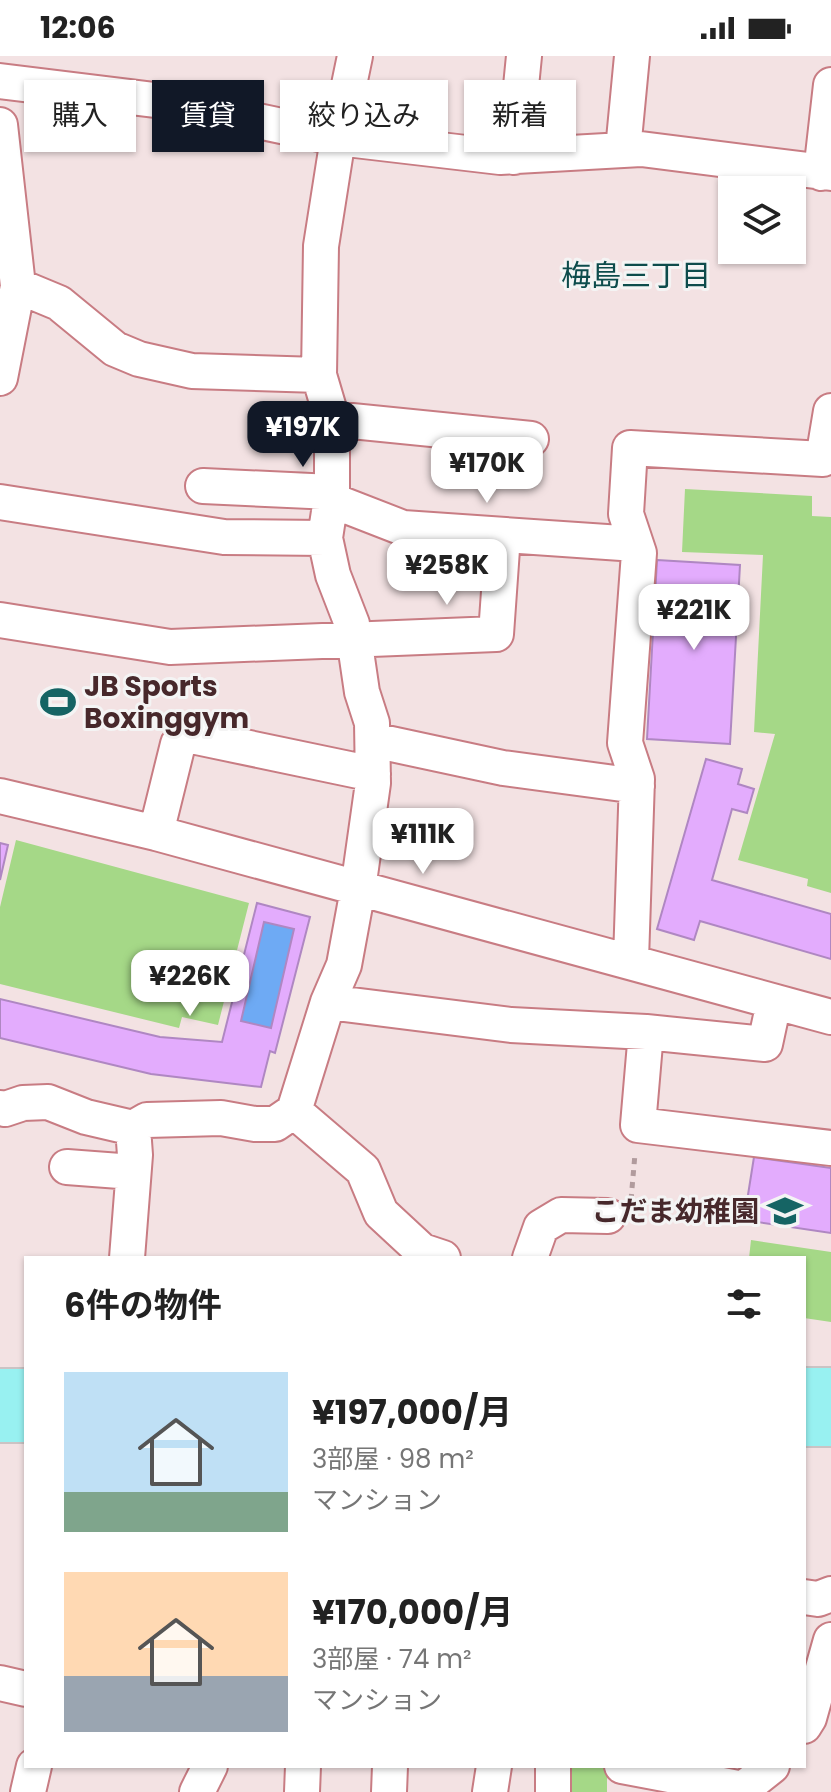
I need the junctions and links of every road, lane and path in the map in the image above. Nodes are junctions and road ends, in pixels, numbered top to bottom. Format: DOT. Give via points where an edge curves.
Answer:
graph roads {
  1 [pos="355,56"];
  2 [pos="524,56"];
  3 [pos="632,56"];
  4 [pos="350,80"];
  5 [pos="0,81"];
  6 [pos="831,85"];
  7 [pos="0,125"];
  8 [pos="280,126"];
  9 [pos="448,150"];
  10 [pos="623,150"];
  11 [pos="336,152"];
  12 [pos="514,157"];
  13 [pos="826,173"];
  14 [pos="18,286"];
  15 [pos="5,327"];
  16 [pos="319,375"];
  17 [pos="0,378"];
  18 [pos="831,411"];
  19 [pos="332,419"];
  20 [pos="531,439"];
  21 [pos="203,486"];
  22 [pos="331,496"];
  23 [pos="0,502"];
  24 [pos="503,535"];
  25 [pos="325,538"];
  26 [pos="636,544"];
  27 [pos="0,620"];
  28 [pos="353,641"];
  29 [pos="373,740"];
  30 [pos="373,774"];
  31 [pos="637,786"];
  32 [pos="0,796"];
  33 [pos="156,833"];
  34 [pos="358,889"];
  35 [pos="631,960"];
  36 [pos="328,1002"];
  37 [pos="774,1002"];
  38 [pos="831,1017"];
  39 [pos="646,1032"];
  40 [pos="0,1108"];
  41 [pos="294,1111"];
  42 [pos="638,1125"];
  43 [pos="133,1128"];
  44 [pos="831,1148"];
  45 [pos="67,1167"];
  46 [pos="133,1172"];
  47 [pos="608,1216"];
  48 [pos="127,1256"];
  49 [pos="428,1256"];
  50 [pos="531,1256"];
  51 [pos="806,1389"];
  52 [pos="831,1389"];
  53 [pos="0,1390"];
  54 [pos="24,1390"];
  55 [pos="0,1421"];
  56 [pos="24,1421"];
  57 [pos="806,1425"];
  58 [pos="831,1425"];
  59 [pos="831,1594"];
  60 [pos="806,1597"];
  61 [pos="831,1640"];
  62 [pos="0,1683"];
  63 [pos="24,1689"];
  64 [pos="815,1723"];
  65 [pos="34,1768"];
  66 [pos="209,1768"];
  67 [pos="303,1768"];
  68 [pos="390,1768"];
  69 [pos="494,1768"];
  70 [pos="553,1768"];
  71 [pos="622,1768"];
  72 [pos="632,1768"];
  73 [pos="770,1768"];
  74 [pos="743,1790"];
  75 [pos="28,1792"];
  76 [pos="197,1792"];
  77 [pos="302,1792"];
  78 [pos="389,1792"];
  79 [pos="490,1792"];
  80 [pos="553,1792"];
  81 [pos="622,1792"];
  1 -- 4 [label="street"];
  2 -- 12 [label="street"];
  3 -- 10 [label="street"];
  5 -- 8 [label="street" via="163,101"];
  6 -- 13 [label="street"];
  7 -- 14 [label="street"];
  9 -- 12 [label="street"];
  10 -- 12 [label="street"];
  10 -- 13 [label="street"];
  11 -- 16 [label="street" via="321,246"];
  14 -- 15 [label="street"];
  14 -- 16 [label="street" via="59,303 115,349 139,359 192,371"];
  15 -- 17 [label="street"];
  16 -- 19 [label="street"];
  18 -- 26 [label="street" via="823,459 630,448 626,514"];
  19 -- 20 [label="street"];
  19 -- 22 [label="street"];
  21 -- 22 [label="street"];
  22 -- 24 [label="street" via="403,528"];
  22 -- 25 [label="street"];
  23 -- 25 [label="street" via="224,537"];
  24 -- 26 [label="street"];
  24 -- 28 [label="street" via="496,634"];
  25 -- 28 [label="street"];
  26 -- 31 [label="street" via="625,743"];
  27 -- 28 [label="street" via="170,647"];
  28 -- 29 [label="street"];
  29 -- 30 [label="street"];
  29 -- 31 [label="street" via="503,768"];
  30 -- 33 [label="street" via="187,735 178,744"];
  30 -- 34 [label="street"];
  31 -- 35 [label="street"];
  32 -- 33 [label="street"];
  33 -- 34 [label="street"];
  34 -- 35 [label="street"];
  34 -- 36 [label="street" via="344,965"];
  35 -- 37 [label="street"];
  36 -- 39 [label="street" via="511,1025"];
  36 -- 41 [label="street"];
  37 -- 38 [label="street"];
  37 -- 39 [label="street" via="765,1044"];
  39 -- 42 [label="street"];
  40 -- 43 [label="street" via="48,1102"];
  41 -- 43 [label="street" via="275,1124 221,1118 147,1120"];
  41 -- 49 [label="street" via="363,1170 381,1213"];
  42 -- 44 [label="street"];
  42 -- 47 [label="path" via="631,1200"];
  43 -- 46 [label="street"];
  45 -- 46 [label="street"];
  46 -- 48 [label="street"];
  47 -- 50 [label="street" via="561,1215 541,1227"];
  51 -- 52 [label="main road"];
  53 -- 54 [label="main road"];
  55 -- 56 [label="main road"];
  57 -- 58 [label="main road"];
  59 -- 60 [label="street"];
  61 -- 64 [label="street"];
  62 -- 63 [label="street"];
  65 -- 75 [label="street"];
  66 -- 76 [label="street"];
  67 -- 77 [label="street"];
  68 -- 78 [label="street"];
  69 -- 79 [label="street"];
  70 -- 80 [label="street"];
  71 -- 81 [label="street"];
  72 -- 74 [label="street"];
  73 -- 74 [label="street"];
}
